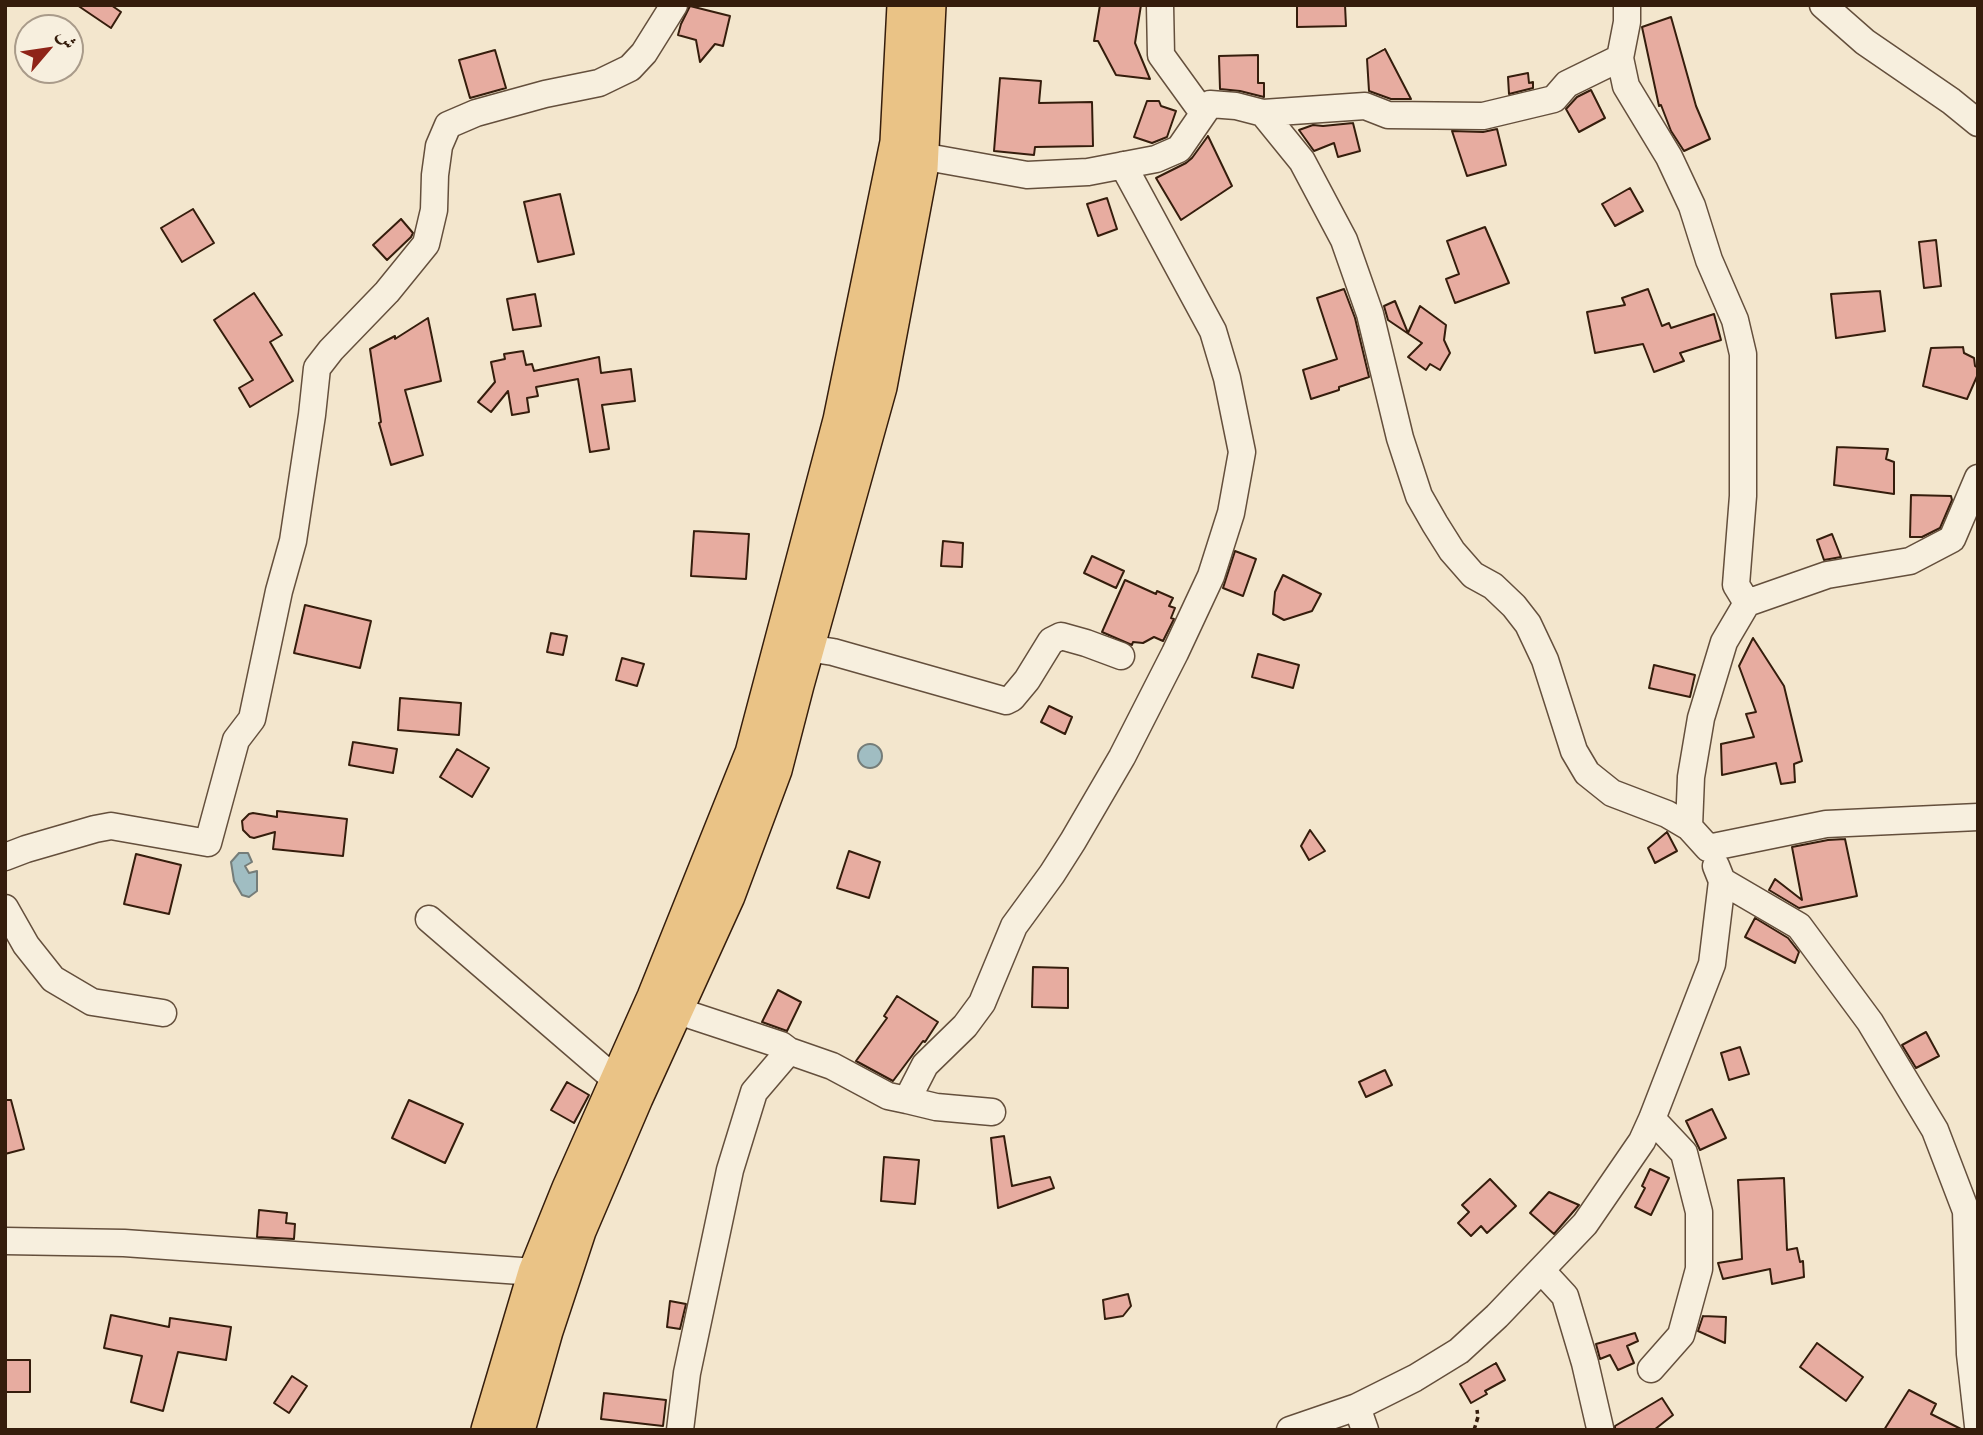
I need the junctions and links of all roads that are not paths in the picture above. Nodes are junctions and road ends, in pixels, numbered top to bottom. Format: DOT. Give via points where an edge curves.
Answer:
graph roads {
  1 [pos="674,5"];
  2 [pos="904,5"];
  3 [pos="929,5"];
  4 [pos="1160,5"];
  5 [pos="1627,5"];
  6 [pos="1824,5"];
  7 [pos="1620,58"];
  8 [pos="1203,113"];
  9 [pos="1263,113"];
  10 [pos="1978,123"];
  11 [pos="921,156"];
  12 [pos="1124,165"];
  13 [pos="1978,478"];
  14 [pos="1748,603"];
  15 [pos="807,648"];
  16 [pos="1121,656"];
  17 [pos="1978,817"];
  18 [pos="1689,827"];
  19 [pos="1708,848"];
  20 [pos="5,857"];
  21 [pos="1722,881"];
  22 [pos="5,908"];
  23 [pos="429,919"];
  24 [pos="676,1010"];
  25 [pos="163,1013"];
  26 [pos="789,1051"];
  27 [pos="617,1081"];
  28 [pos="906,1100"];
  29 [pos="992,1112"];
  30 [pos="1652,1119"];
  31 [pos="5,1241"];
  32 [pos="1541,1270"];
  33 [pos="536,1272"];
  34 [pos="1651,1369"];
  35 [pos="1361,1418"];
  36 [pos="1978,1426"];
  37 [pos="1600,1428"];
  38 [pos="488,1430"];
  39 [pos="518,1430"];
  40 [pos="680,1430"];
  41 [pos="1290,1430"];
  1 -- 20 [label="street" via="630,68 599,83 476,113 448,125 439,146 426,244 317,368 293,541 252,719 236,740 208,843 111,826"];
  2 -- 27 [label="main road" via="897,142 840,420 752,753"];
  3 -- 11 [label="main road"];
  4 -- 8 [label="street" via="1161,55"];
  5 -- 7 [label="street"];
  6 -- 10 [label="street" via="1865,42"];
  7 -- 9 [label="street" via="1567,84 1554,99 1483,116 1388,115 1365,106"];
  7 -- 14 [label="street" via="1626,86 1692,206 1738,331 1743,354 1743,496 1736,584"];
  8 -- 9 [label="street" via="1210,104"];
  8 -- 12 [label="street" via="1179,149"];
  9 -- 18 [label="street" via="1302,161 1344,240 1370,314 1400,438 1419,496 1435,524 1473,575 1493,586 1528,624 1545,660 1574,751 1587,773 1612,793"];
  11 -- 12 [label="street" via="1027,175"];
  11 -- 15 [label="main road" via="880,387"];
  12 -- 28 [label="street" via="1213,331 1242,452 1231,513 1211,576 1122,757 1066,852 1014,926 982,1003 925,1065"];
  13 -- 14 [label="street" via="1952,539 1910,561 1827,575"];
  14 -- 18 [label="street" via="1724,642 1700,718"];
  15 -- 16 [label="street" via="1006,701 1027,680 1051,641 1061,636"];
  15 -- 24 [label="main road" via="775,770 728,896"];
  17 -- 19 [label="street" via="1826,824"];
  18 -- 19 [label="street"];
  19 -- 21 [label="street"];
  21 -- 30 [label="street" via="1712,964"];
  21 -- 36 [label="street" via="1799,926 1870,1022 1935,1130 1966,1211 1970,1354"];
  22 -- 25 [label="street" via="53,979 92,1002"];
  23 -- 27 [label="street"];
  24 -- 26 [label="street"];
  24 -- 39 [label="main road" via="579,1231"];
  26 -- 28 [label="street"];
  26 -- 40 [label="street" via="754,1092 730,1170 687,1373"];
  27 -- 33 [label="main road"];
  28 -- 29 [label="street"];
  30 -- 32 [label="street" via="1585,1224"];
  30 -- 34 [label="street" via="1684,1153 1699,1212 1699,1269 1681,1335"];
  31 -- 33 [label="street" via="124,1243"];
  32 -- 35 [label="street" via="1459,1351"];
  32 -- 37 [label="street" via="1565,1296"];
  33 -- 38 [label="main road"];
  35 -- 41 [label="street"];
}
